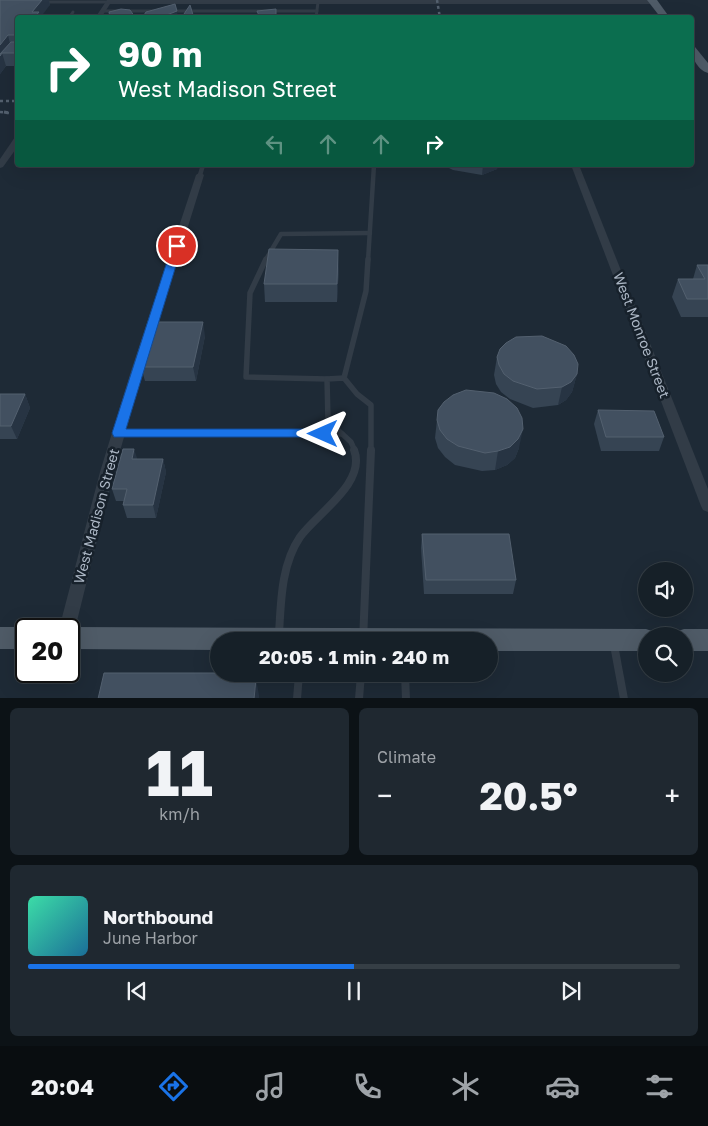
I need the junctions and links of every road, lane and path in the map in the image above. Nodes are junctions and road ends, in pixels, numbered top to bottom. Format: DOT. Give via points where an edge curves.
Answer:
graph roads {
  1 [pos="109,1"];
  2 [pos="653,1"];
  3 [pos="40,2"];
  4 [pos="180,2"];
  5 [pos="219,2"];
  6 [pos="318,2"];
  7 [pos="317,10"];
  8 [pos="102,11"];
  9 [pos="177,11"];
  10 [pos="216,11"];
  11 [pos="73,12"];
  12 [pos="71,15"];
  13 [pos="100,15"];
  14 [pos="316,15"];
  15 [pos="664,15"];
  16 [pos="694,53"];
  17 [pos="707,68"];
  18 [pos="15,142"];
  19 [pos="0,165"];
  20 [pos="374,167"];
  21 [pos="576,167"];
  22 [pos="202,170"];
  23 [pos="370,233"];
  24 [pos="344,378"];
  25 [pos="327,379"];
  26 [pos="118,433"];
  27 [pos="342,434"];
  28 [pos="708,506"];
  29 [pos="76,618"];
  30 [pos="291,632"];
  31 [pos="363,632"];
  32 [pos="80,635"];
  33 [pos="0,638"];
  34 [pos="15,638"];
  35 [pos="210,638"];
  36 [pos="498,640"];
  37 [pos="613,640"];
  38 [pos="638,640"];
  39 [pos="693,640"];
  40 [pos="708,640"];
  41 [pos="298,682"];
  42 [pos="360,682"];
  43 [pos="405,682"];
  44 [pos="297,698"];
  45 [pos="359,698"];
  46 [pos="406,698"];
  47 [pos="624,698"];
  1 -- 3 [label="lane"];
  1 -- 4 [label="street"];
  1 -- 8 [label="street"];
  2 -- 6 [label="street"];
  2 -- 15 [label="main road"];
  4 -- 5 [label="street"];
  4 -- 9 [label="lane"];
  5 -- 6 [label="street"];
  5 -- 10 [label="lane"];
  6 -- 7 [label="lane"];
  7 -- 10 [label="lane"];
  7 -- 14 [label="lane"];
  8 -- 9 [label="lane"];
  8 -- 13 [label="street"];
  9 -- 10 [label="lane"];
  11 -- 12 [label="lane"];
  16 -- 17 [label="main road"];
  18 -- 19 [label="street"];
  20 -- 23 [label="lane"];
  21 -- 28 [label="street, West Monroe Street"];
  22 -- 26 [label="street, West Madison Street"];
  23 -- 24 [label="lane" via="366,291"];
  23 -- 25 [label="lane" via="281,234 259,270 250,293 246,377"];
  24 -- 25 [label="lane"];
  24 -- 31 [label="lane" via="371,405"];
  25 -- 27 [label="lane" via="328,421"];
  26 -- 27 [label="lane"];
  26 -- 29 [label="street, West Madison Street"];
  27 -- 30 [label="lane" via="351,442 356,455 351,482 300,538 288,560 282,592"];
  32 -- 35 [label="main road"];
  33 -- 34 [label="main road"];
  36 -- 37 [label="main road"];
  37 -- 38 [label="main road"];
  37 -- 47 [label="lane"];
  39 -- 40 [label="main road"];
  41 -- 44 [label="lane"];
  42 -- 45 [label="lane"];
  43 -- 46 [label="lane"];
}
